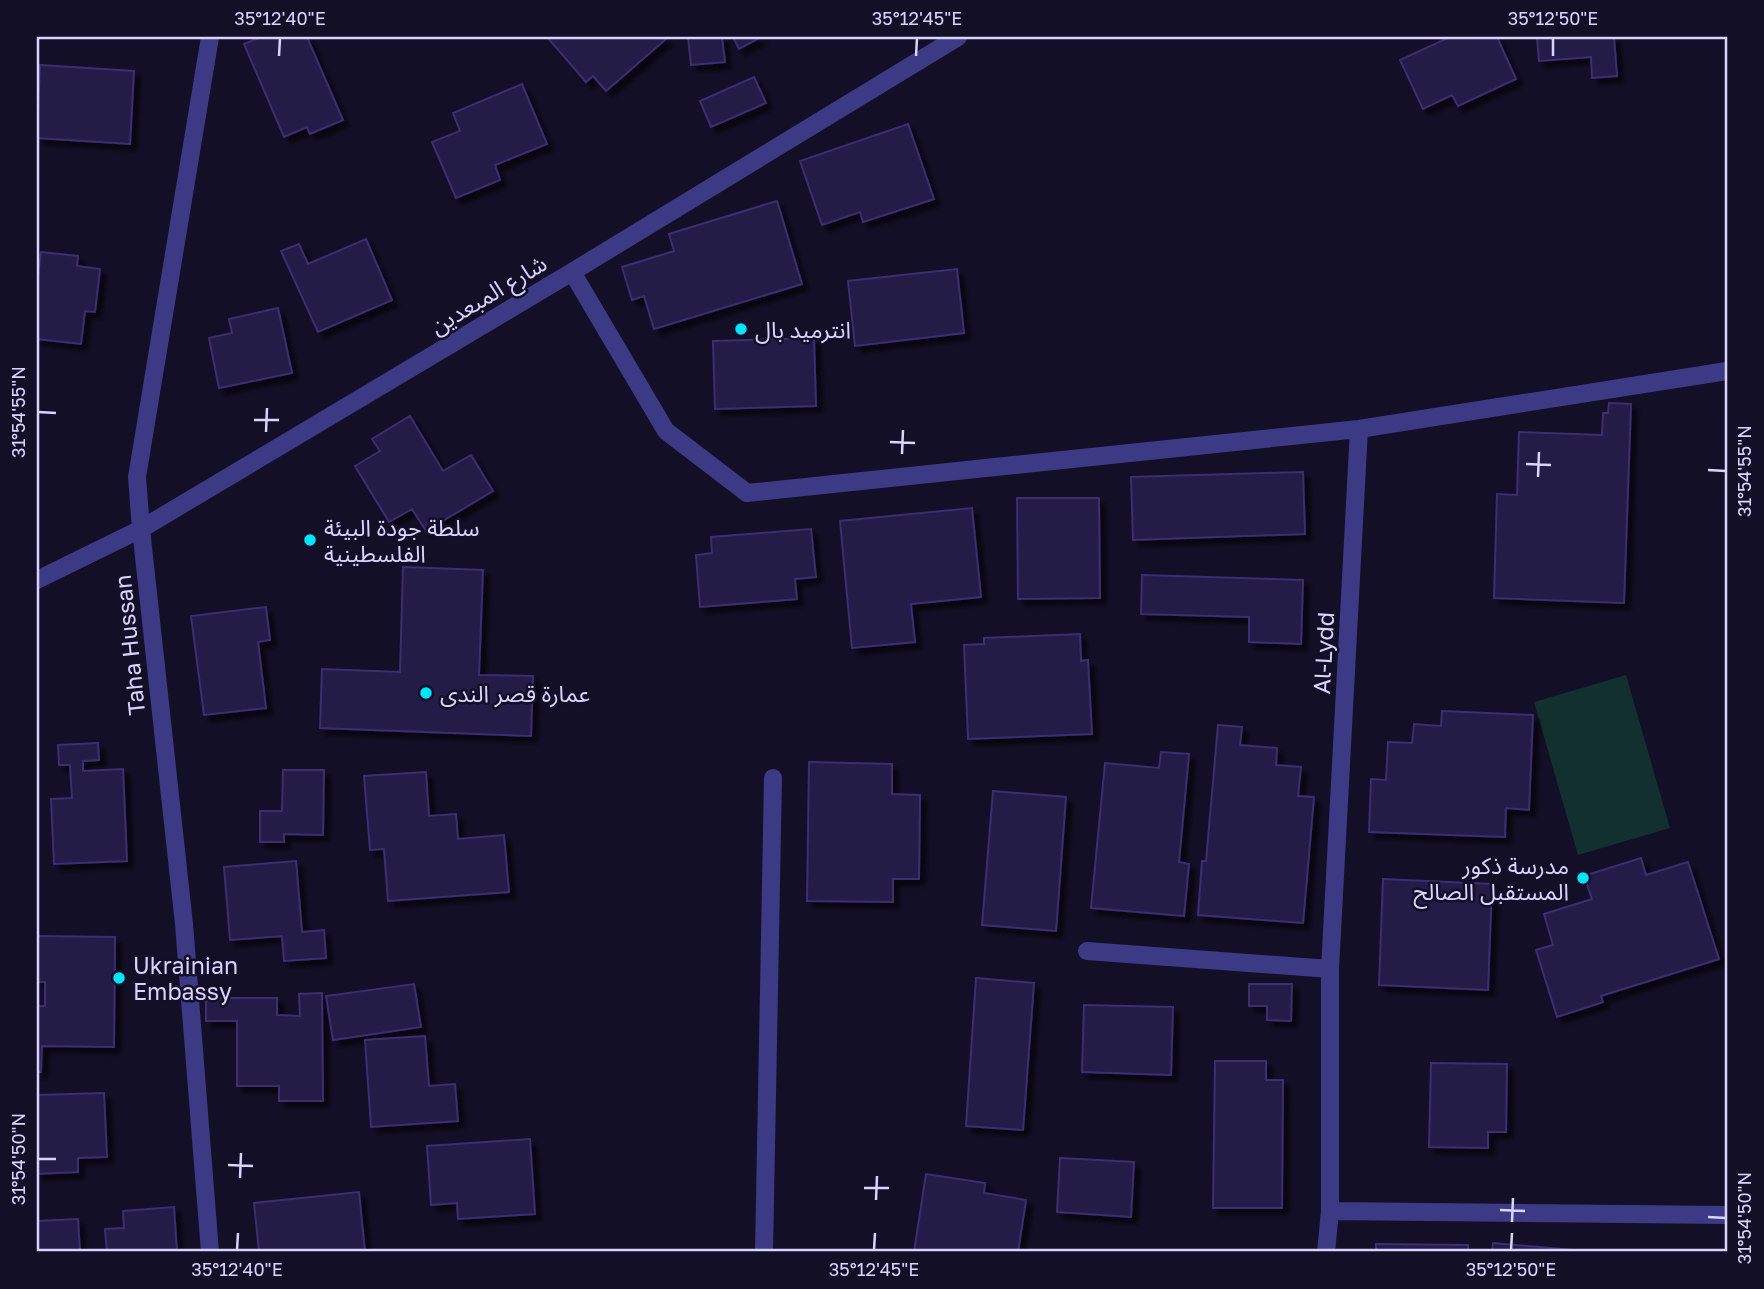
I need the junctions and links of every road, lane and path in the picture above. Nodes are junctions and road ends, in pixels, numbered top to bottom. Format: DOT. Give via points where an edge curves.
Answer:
graph roads {
  1 [pos="210,37"];
  2 [pos="958,37"];
  3 [pos="572,272"];
  4 [pos="1727,371"];
  5 [pos="1359,429"];
  6 [pos="141,529"];
  7 [pos="37,580"];
  8 [pos="773,778"];
  9 [pos="1087,951"];
  10 [pos="1330,969"];
  11 [pos="1330,1211"];
  12 [pos="1727,1215"];
  13 [pos="209,1252"];
  14 [pos="764,1252"];
  15 [pos="1326,1252"];
  1 -- 6 [label="street, Taha Hussan" via="137,477"];
  2 -- 3 [label="street, شارع المبعدين"];
  3 -- 5 [label="street" via="666,431 747,492"];
  3 -- 6 [label="street, شارع المبعدين"];
  4 -- 5 [label="street"];
  5 -- 10 [label="street, Al-Lydd"];
  6 -- 7 [label="street, شارع المبعدين"];
  6 -- 13 [label="street, Taha Hussan" via="184,925"];
  8 -- 14 [label="street"];
  9 -- 10 [label="street"];
  10 -- 11 [label="street, Al-Lydd"];
  11 -- 12 [label="street"];
  11 -- 15 [label="street, Al-Lydd"];
}
